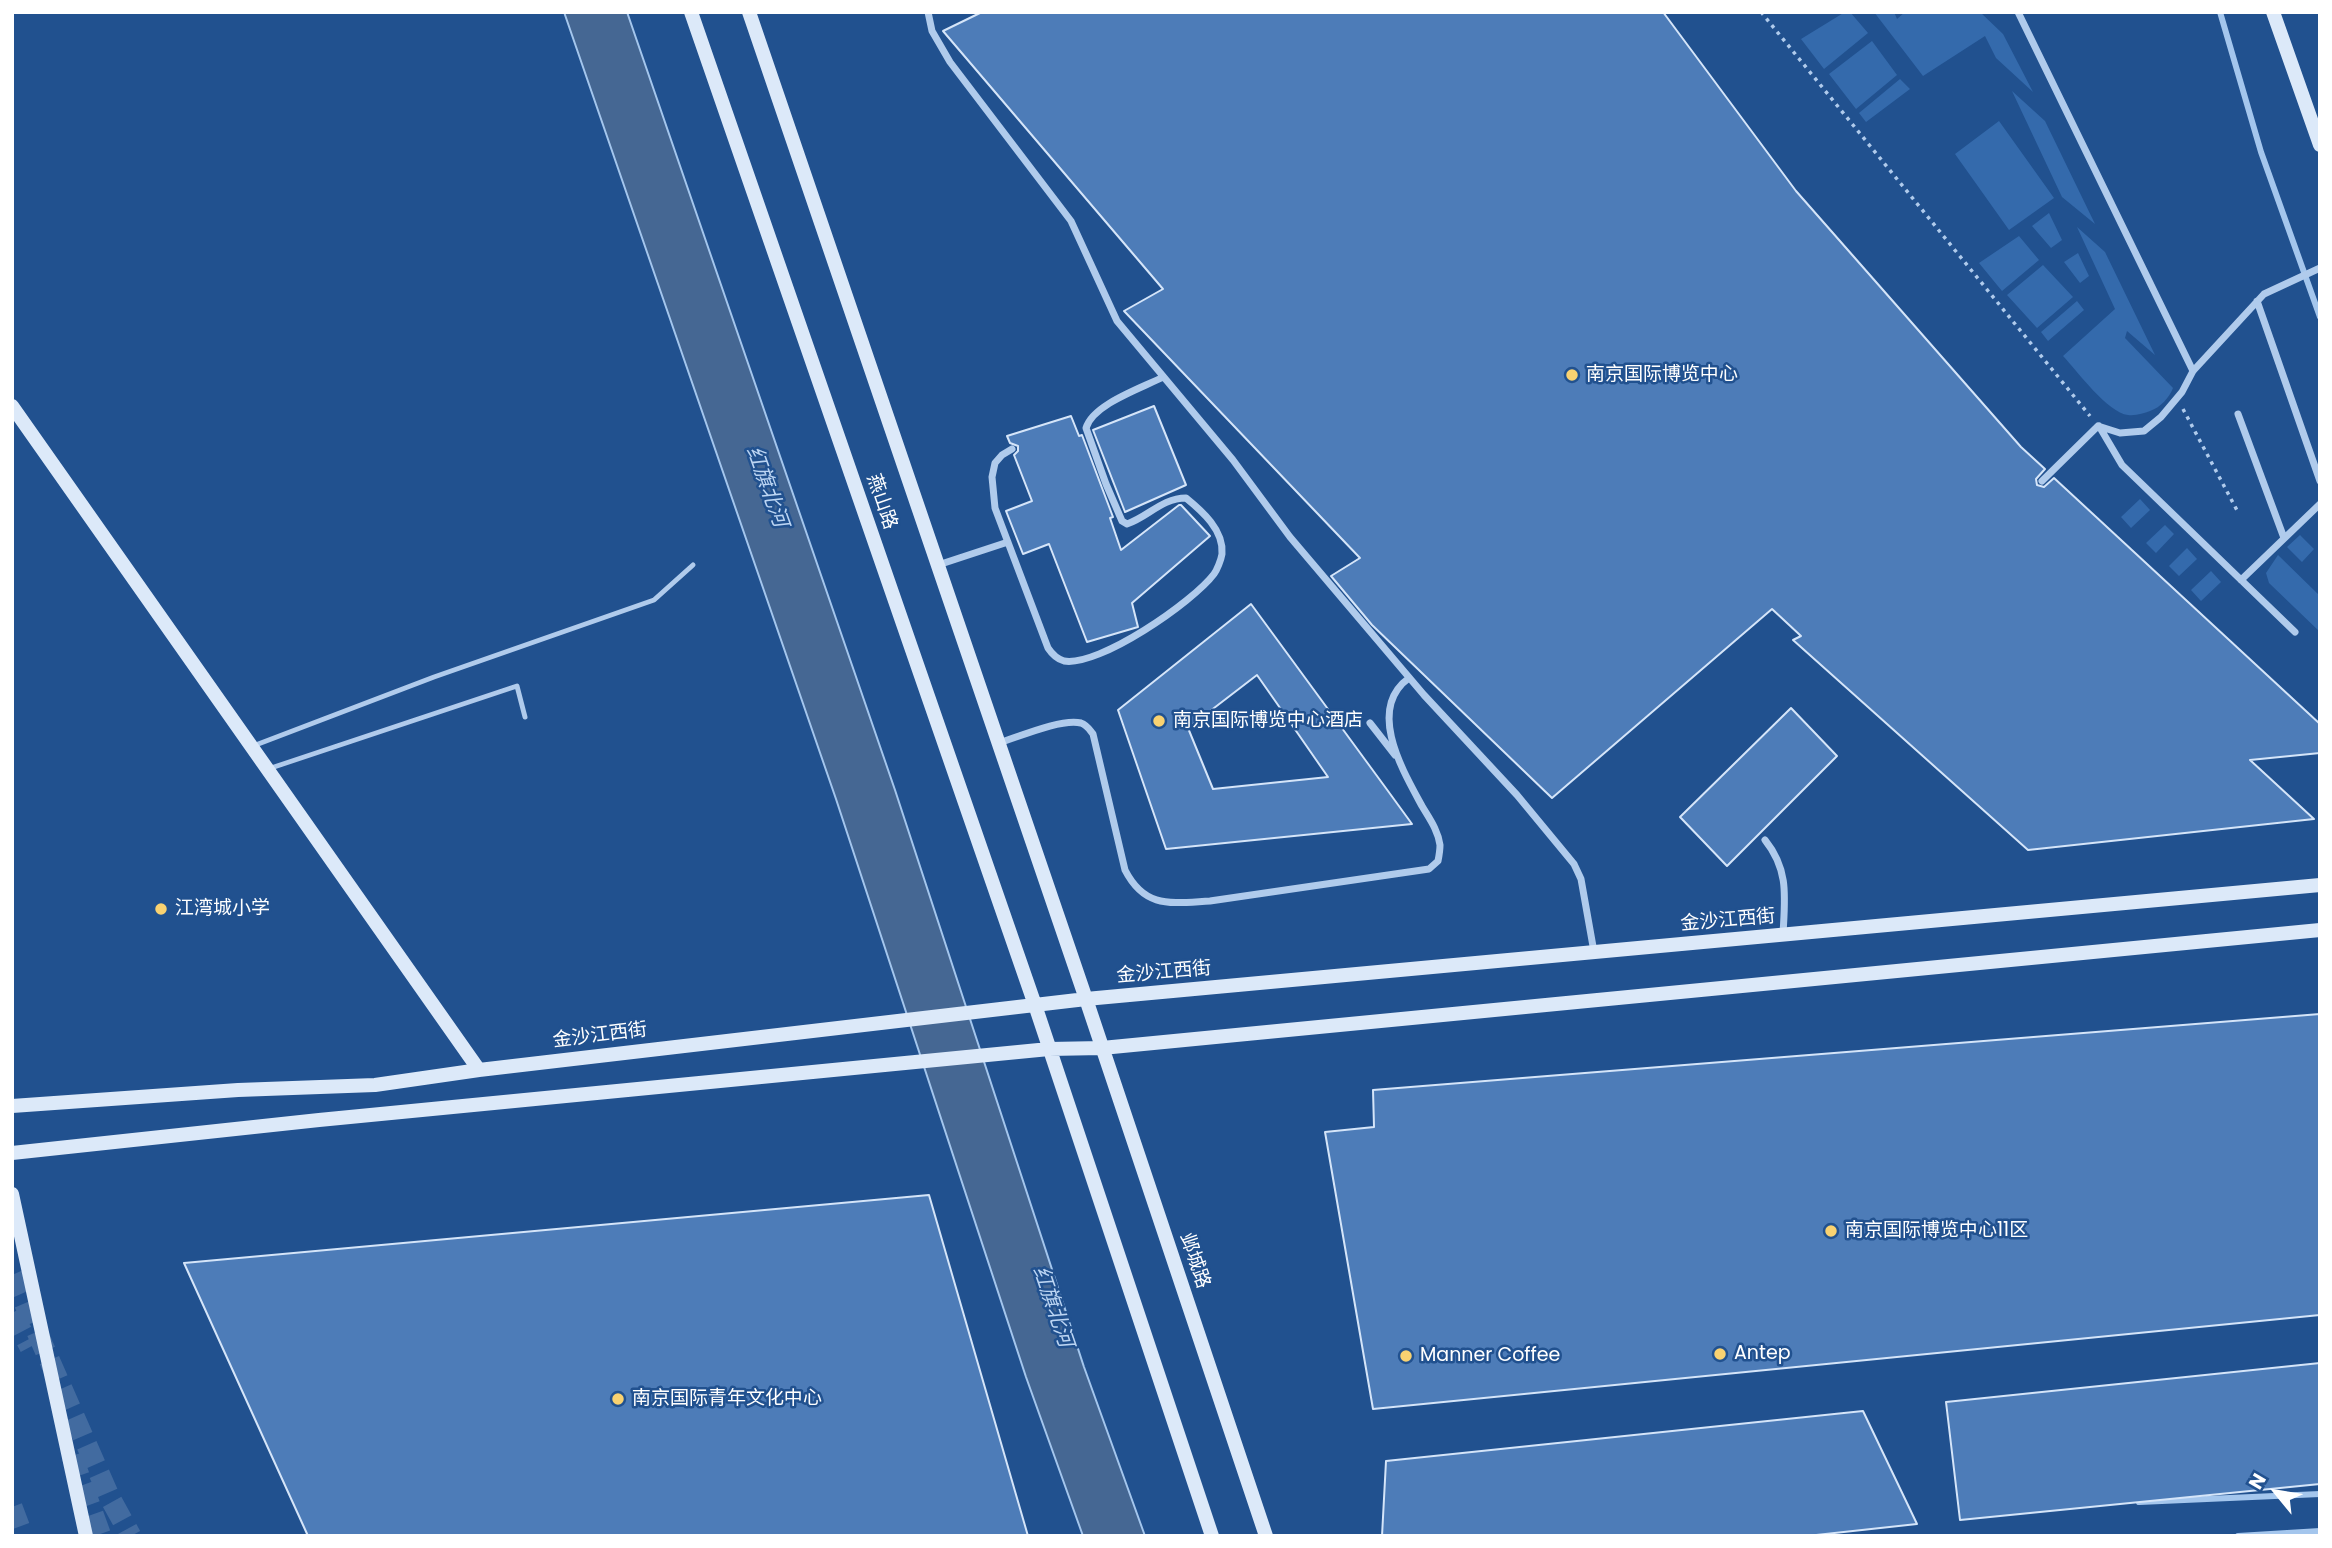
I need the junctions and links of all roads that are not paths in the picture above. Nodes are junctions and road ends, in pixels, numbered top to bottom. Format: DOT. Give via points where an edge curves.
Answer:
graph roads {
  1 [pos="691,12"];
  2 [pos="749,12"];
  3 [pos="928,12"];
  4 [pos="2018,12"];
  5 [pos="2273,12"];
  6 [pos="2320,145"];
  7 [pos="2320,268"];
  8 [pos="2257,301"];
  9 [pos="2193,371"];
  10 [pos="1163,377"];
  11 [pos="12,406"];
  12 [pos="2238,414"];
  13 [pos="2098,426"];
  14 [pos="1012,449"];
  15 [pos="2042,481"];
  16 [pos="2320,481"];
  17 [pos="2320,504"];
  18 [pos="2284,538"];
  19 [pos="1008,542"];
  20 [pos="693,565"];
  21 [pos="938,565"];
  22 [pos="2241,580"];
  23 [pos="2295,632"];
  24 [pos="1409,678"];
  25 [pos="525,717"];
  26 [pos="1370,723"];
  27 [pos="999,743"];
  28 [pos="252,747"];
  29 [pos="1399,761"];
  30 [pos="268,769"];
  31 [pos="1765,840"];
  32 [pos="2320,885"];
  33 [pos="2320,930"];
  34 [pos="1783,935"];
  35 [pos="1594,952"];
  36 [pos="1086,999"];
  37 [pos="1035,1005"];
  38 [pos="1102,1048"];
  39 [pos="1049,1049"];
  40 [pos="479,1070"];
  41 [pos="12,1106"];
  42 [pos="12,1153"];
  43 [pos="12,1194"];
  44 [pos="86,1536"];
  45 [pos="1212,1536"];
  46 [pos="1266,1536"];
  1 -- 37 [label="street, 燕山路"];
  2 -- 21 [label="street, 燕山路"];
  3 -- 10 [label="street" via="932,31 950,62 1071,220 1117,321"];
  4 -- 9 [label="street"];
  5 -- 6 [label="street"];
  7 -- 8 [label="street"];
  8 -- 9 [label="street"];
  8 -- 16 [label="street"];
  9 -- 13 [label="street" via="2177,398 2144,431 2120,433"];
  10 -- 19 [label="street" via="1102,407 1086,428 1122,521 1133,522 1175,498 1186,498 1205,513 1218,535 1222,553 1215,573 1148,629 1103,653 1064,661 1048,648"];
  10 -- 24 [label="street"];
  11 -- 28 [label="street"];
  12 -- 18 [label="street"];
  13 -- 15 [label="street"];
  13 -- 22 [label="street" via="2122,466"];
  14 -- 19 [label="street" via="995,463 992,477 995,508"];
  17 -- 18 [label="street"];
  18 -- 22 [label="street"];
  19 -- 21 [label="street"];
  20 -- 28 [label="lane" via="654,600"];
  21 -- 27 [label="street, 燕山路"];
  22 -- 23 [label="street"];
  24 -- 29 [label="street" via="1391,702 1389,728"];
  24 -- 35 [label="street" via="1574,864"];
  25 -- 30 [label="lane" via="517,686"];
  26 -- 29 [label="street"];
  27 -- 29 [label="street" via="1067,722 1086,726 1093,734 1125,870 1143,894 1178,903 1429,869 1438,861 1440,845"];
  27 -- 36 [label="street, 燕山路"];
  28 -- 30 [label="street"];
  30 -- 40 [label="street"];
  31 -- 34 [label="street" via="1776,854 1785,883"];
  32 -- 34 [label="street, 金沙江西街"];
  33 -- 38 [label="street"];
  34 -- 35 [label="street, 金沙江西街"];
  35 -- 36 [label="street, 金沙江西街"];
  36 -- 37 [label="street, 金沙江西街"];
  36 -- 38 [label="street, 邺城路"];
  37 -- 39 [label="street"];
  37 -- 40 [label="street, 金沙江西街"];
  38 -- 39 [label="street"];
  38 -- 46 [label="street, 邺城路"];
  39 -- 42 [label="street"];
  39 -- 45 [label="street"];
  40 -- 41 [label="street, 金沙江西街" via="374,1085"];
  43 -- 44 [label="street"];
}
